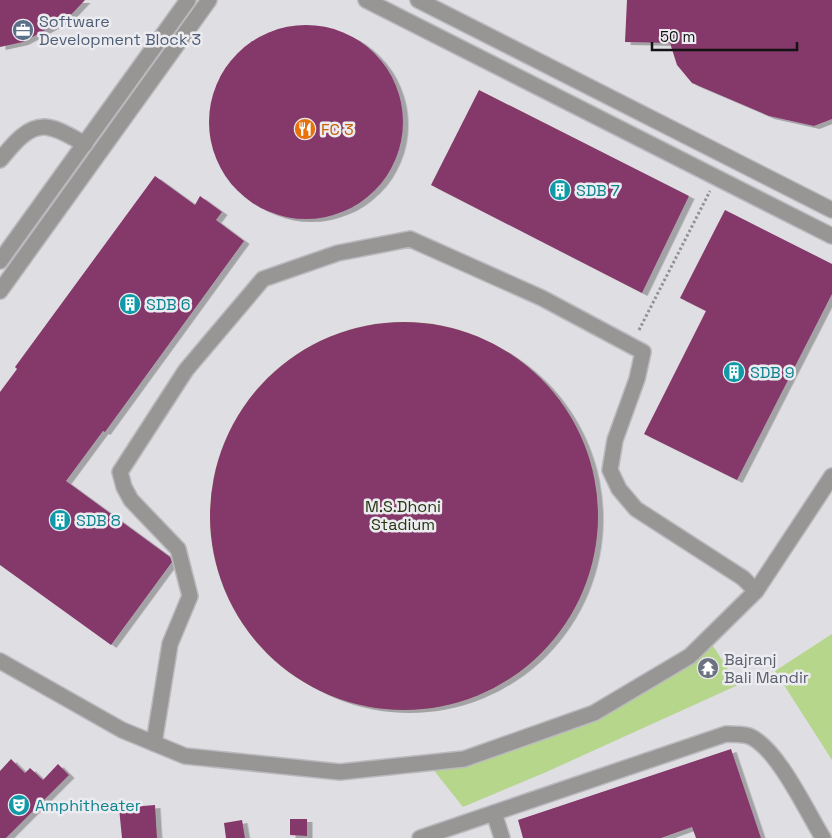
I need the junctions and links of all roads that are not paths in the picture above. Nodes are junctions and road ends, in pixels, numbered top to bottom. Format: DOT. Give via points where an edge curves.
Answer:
graph roads {
  1 [pos="188,0"];
  2 [pos="209,0"];
  3 [pos="366,0"];
  4 [pos="418,0"];
  5 [pos="84,144"];
  6 [pos="0,160"];
  7 [pos="832,210"];
  8 [pos="832,236"];
  9 [pos="0,262"];
  10 [pos="0,291"];
  11 [pos="832,476"];
  12 [pos="756,591"];
  13 [pos="0,661"];
  14 [pos="154,743"];
  15 [pos="494,813"];
  16 [pos="420,838"];
  17 [pos="502,838"];
  18 [pos="823,838"];
  1 -- 5 [label="street"];
  2 -- 10 [label="street"];
  3 -- 8 [label="street"];
  4 -- 7 [label="street"];
  5 -- 6 [label="street" via="45,127 31,130"];
  5 -- 9 [label="street"];
  11 -- 12 [label="street"];
  12 -- 14 [label="street" via="690,656 594,713 464,759 340,772 185,756"];
  12 -- 14 [label="street" via="743,578 636,509 619,489 610,470 615,440 643,352 542,298 410,239 338,253 263,279 186,370 120,472 131,500 178,549 190,596 170,644"];
  13 -- 14 [label="street" via="122,730"];
  15 -- 16 [label="street"];
  15 -- 17 [label="street"];
  15 -- 18 [label="street" via="726,734 748,736 763,744"];
}
